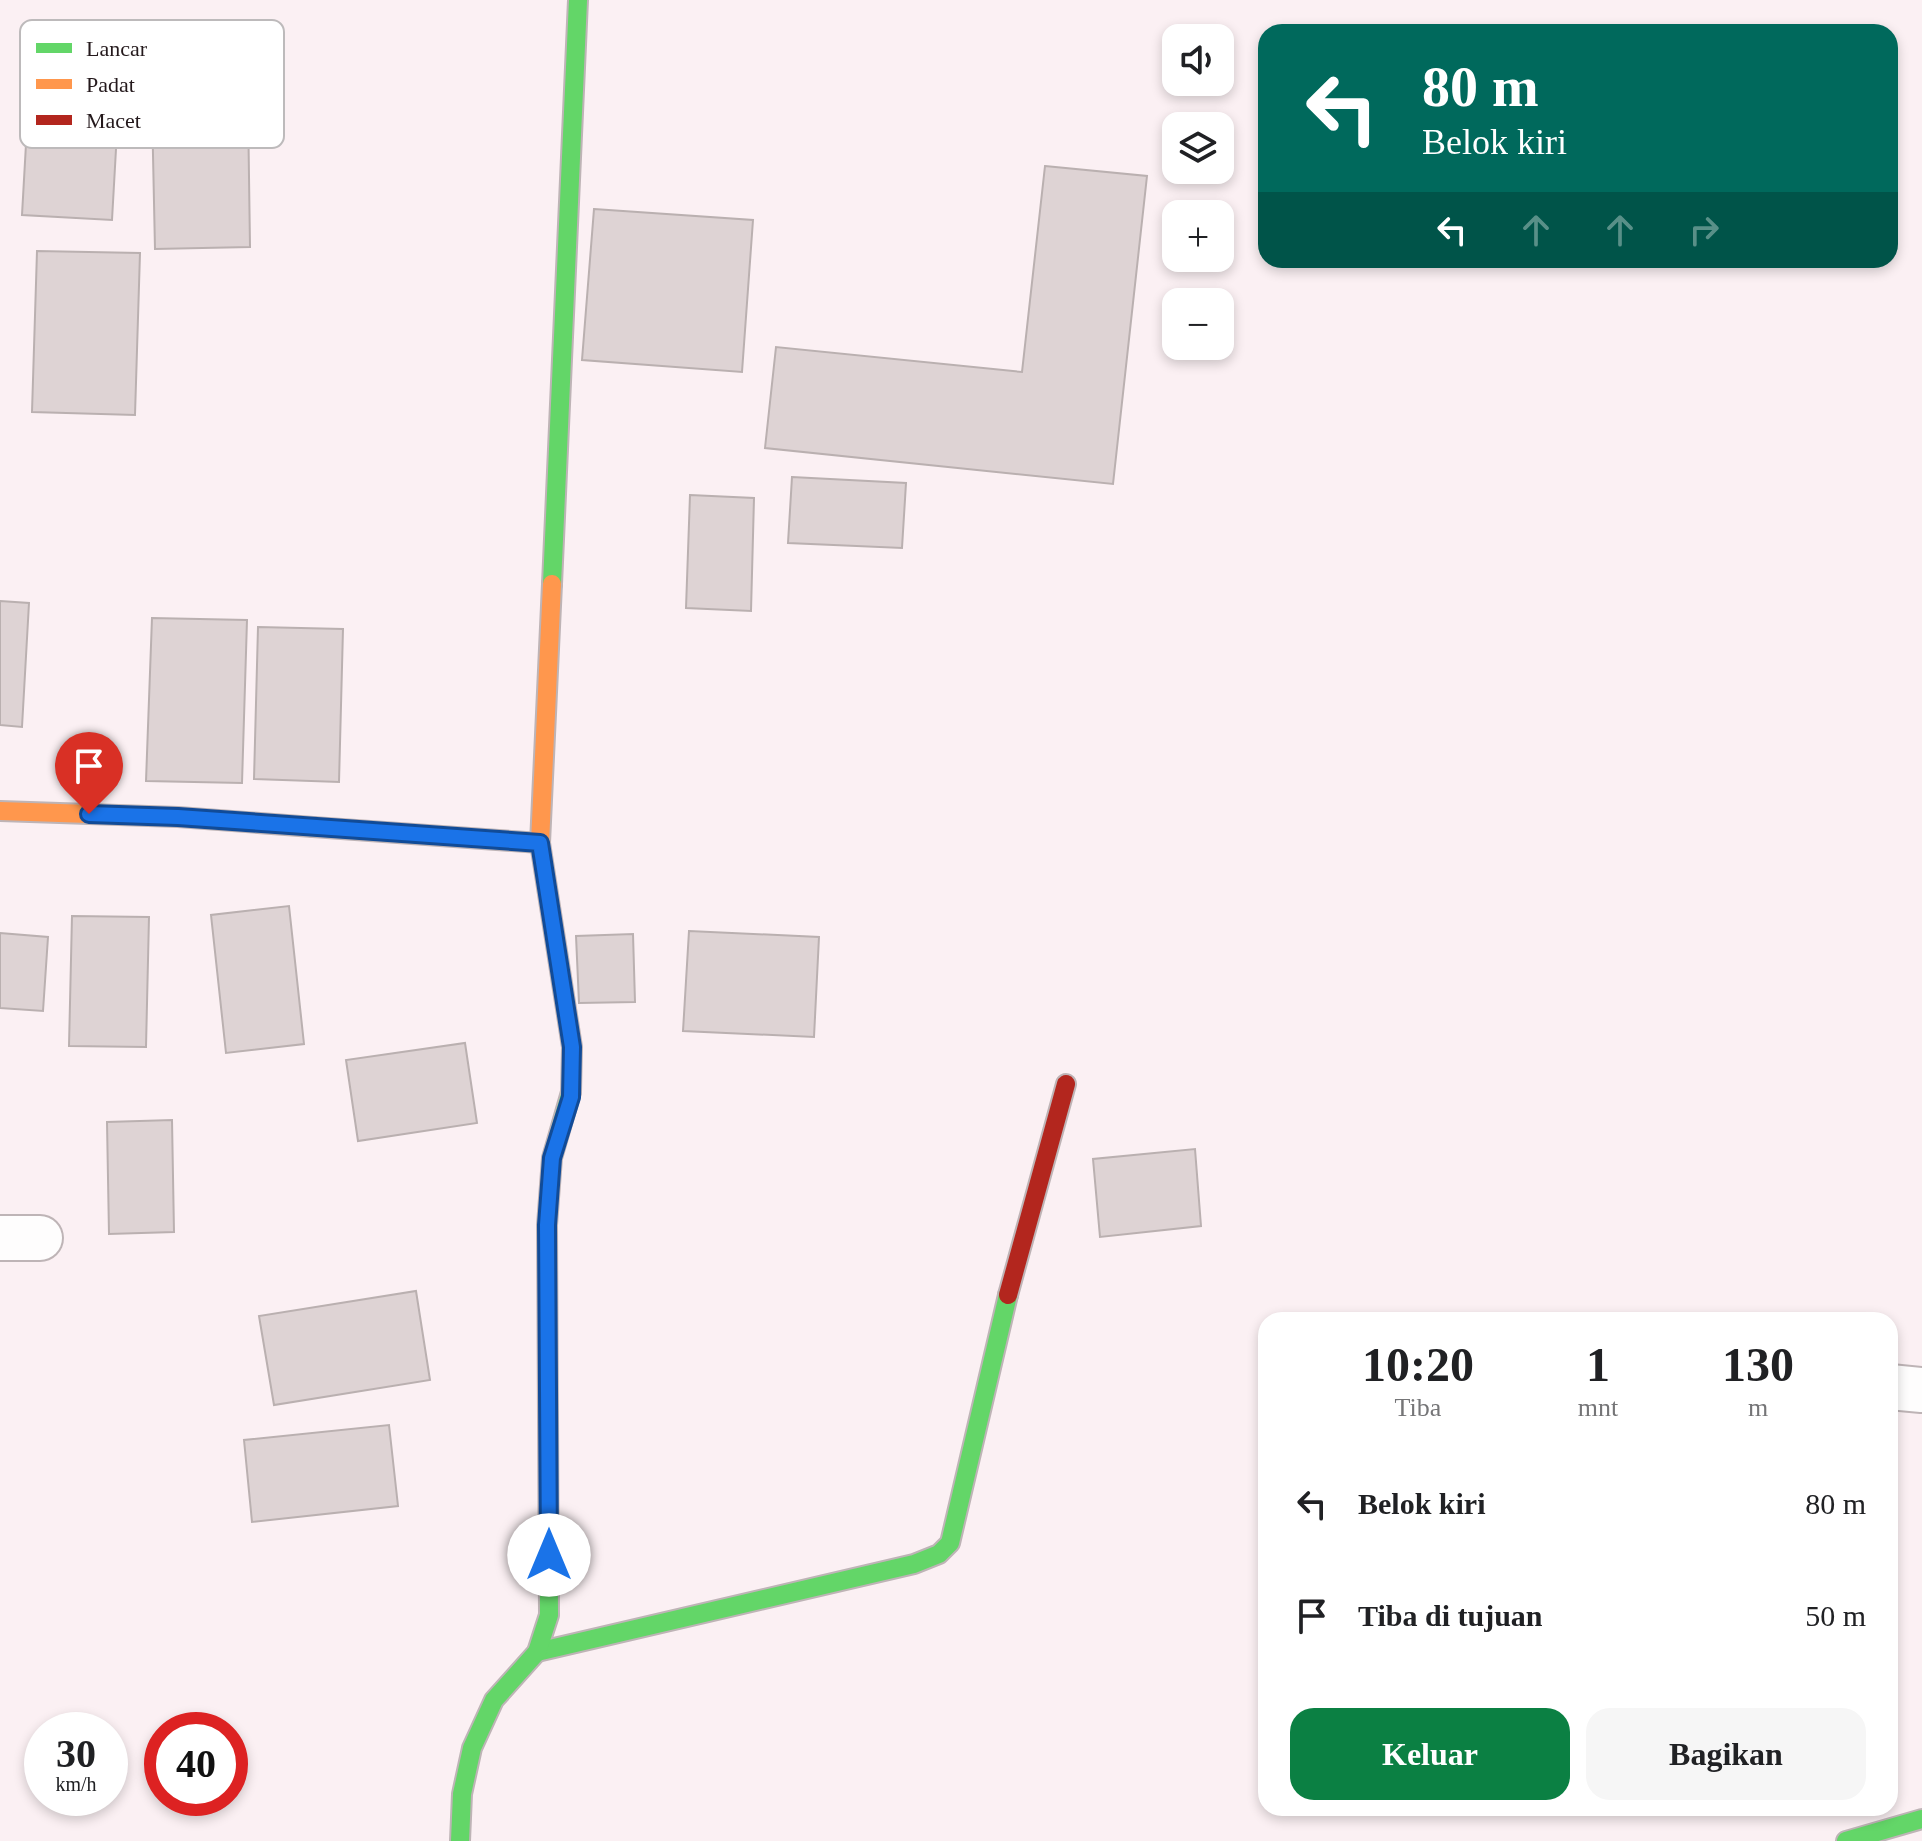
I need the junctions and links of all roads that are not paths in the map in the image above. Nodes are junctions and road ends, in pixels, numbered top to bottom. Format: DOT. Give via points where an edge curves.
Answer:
graph roads {
  1 [pos="578,0"];
  2 [pos="0,811"];
  3 [pos="540,843"];
  4 [pos="1066,1084"];
  5 [pos="1898,1388"];
  6 [pos="1922,1390"];
  7 [pos="537,1652"];
  8 [pos="1922,1819"];
  9 [pos="455,1840"];
  10 [pos="1846,1841"];
  1 -- 3 [label="street"];
  2 -- 3 [label="street" via="178,817"];
  3 -- 7 [label="street" via="572,1047 571,1097 552,1158 547,1225 549,1615"];
  4 -- 7 [label="street" via="1003,1313 950,1543 914,1564"];
  5 -- 6 [label="street"];
  7 -- 9 [label="street" via="494,1700 472,1748"];
  8 -- 10 [label="street"];
}
